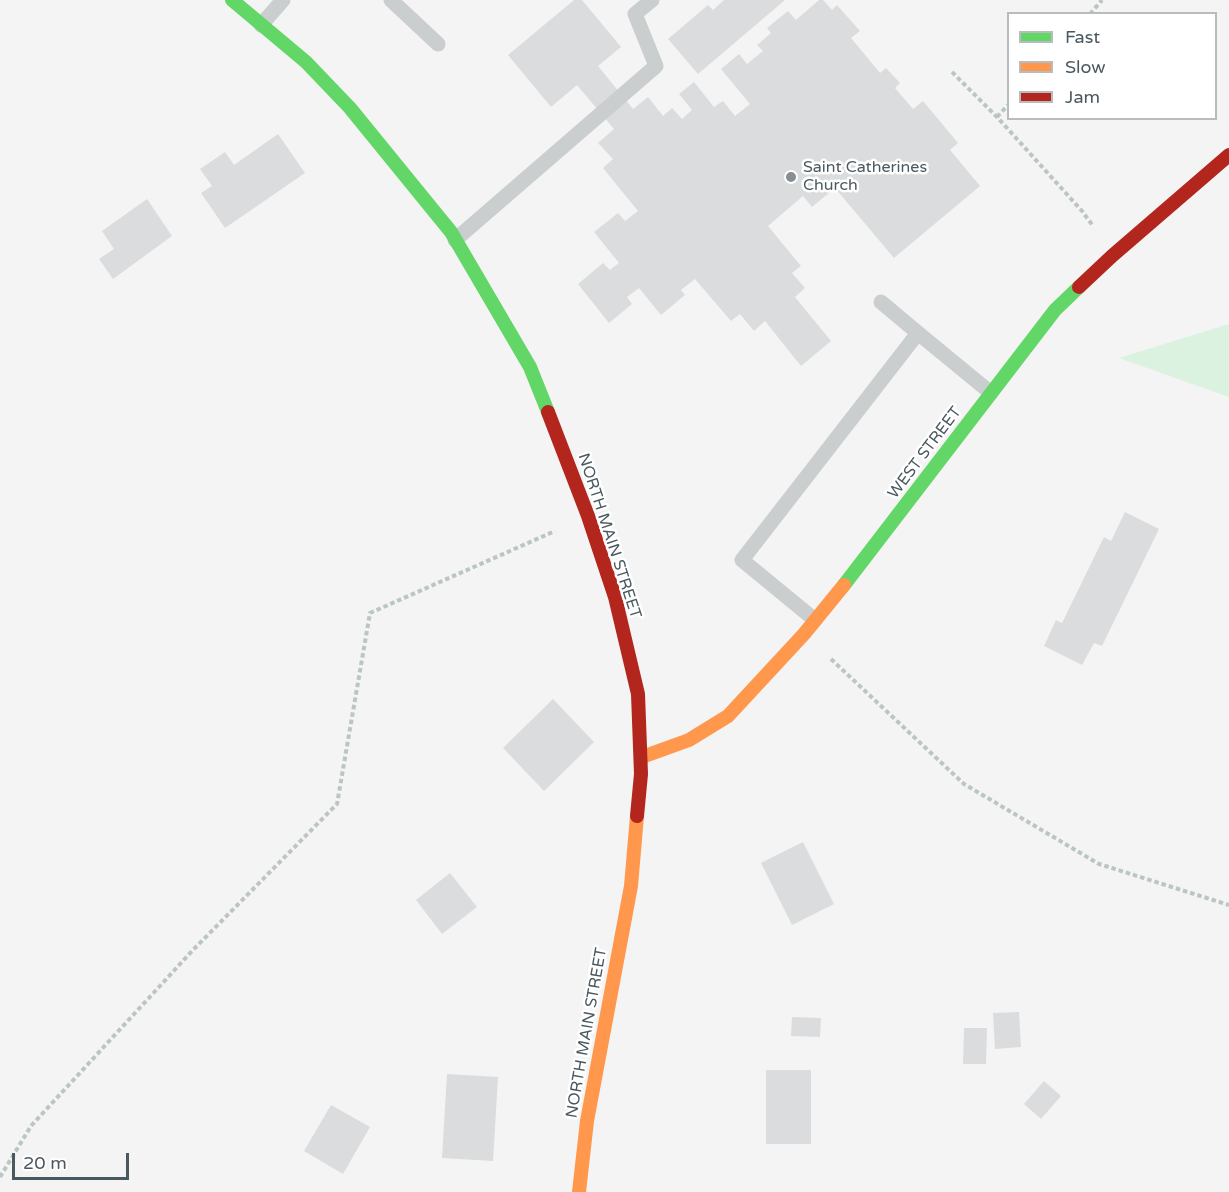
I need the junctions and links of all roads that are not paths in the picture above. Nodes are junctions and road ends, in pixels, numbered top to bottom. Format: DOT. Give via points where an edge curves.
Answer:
graph roads {
  1 [pos="232,0"];
  2 [pos="283,0"];
  3 [pos="391,0"];
  4 [pos="652,0"];
  5 [pos="261,25"];
  6 [pos="438,44"];
  7 [pos="1229,155"];
  8 [pos="455,240"];
  9 [pos="881,302"];
  10 [pos="918,333"];
  11 [pos="991,393"];
  12 [pos="814,620"];
  13 [pos="642,757"];
  14 [pos="579,1192"];
  1 -- 5 [label="main road, NORTH MAIN STREET"];
  2 -- 5 [label="lane"];
  3 -- 6 [label="lane"];
  4 -- 8 [label="lane" via="635,14 656,66"];
  5 -- 8 [label="main road, NORTH MAIN STREET" via="306,62 350,108"];
  7 -- 11 [label="main road, WEST STREET" via="1055,310"];
  8 -- 13 [label="main road, NORTH MAIN STREET" via="530,366 588,516 615,597 638,694"];
  9 -- 10 [label="lane"];
  10 -- 11 [label="lane"];
  10 -- 12 [label="lane" via="742,560"];
  11 -- 12 [label="main road, WEST STREET" via="865,560"];
  12 -- 13 [label="main road, WEST STREET" via="728,716 689,740"];
  13 -- 14 [label="main road, NORTH MAIN STREET" via="631,886 587,1121"];
}
